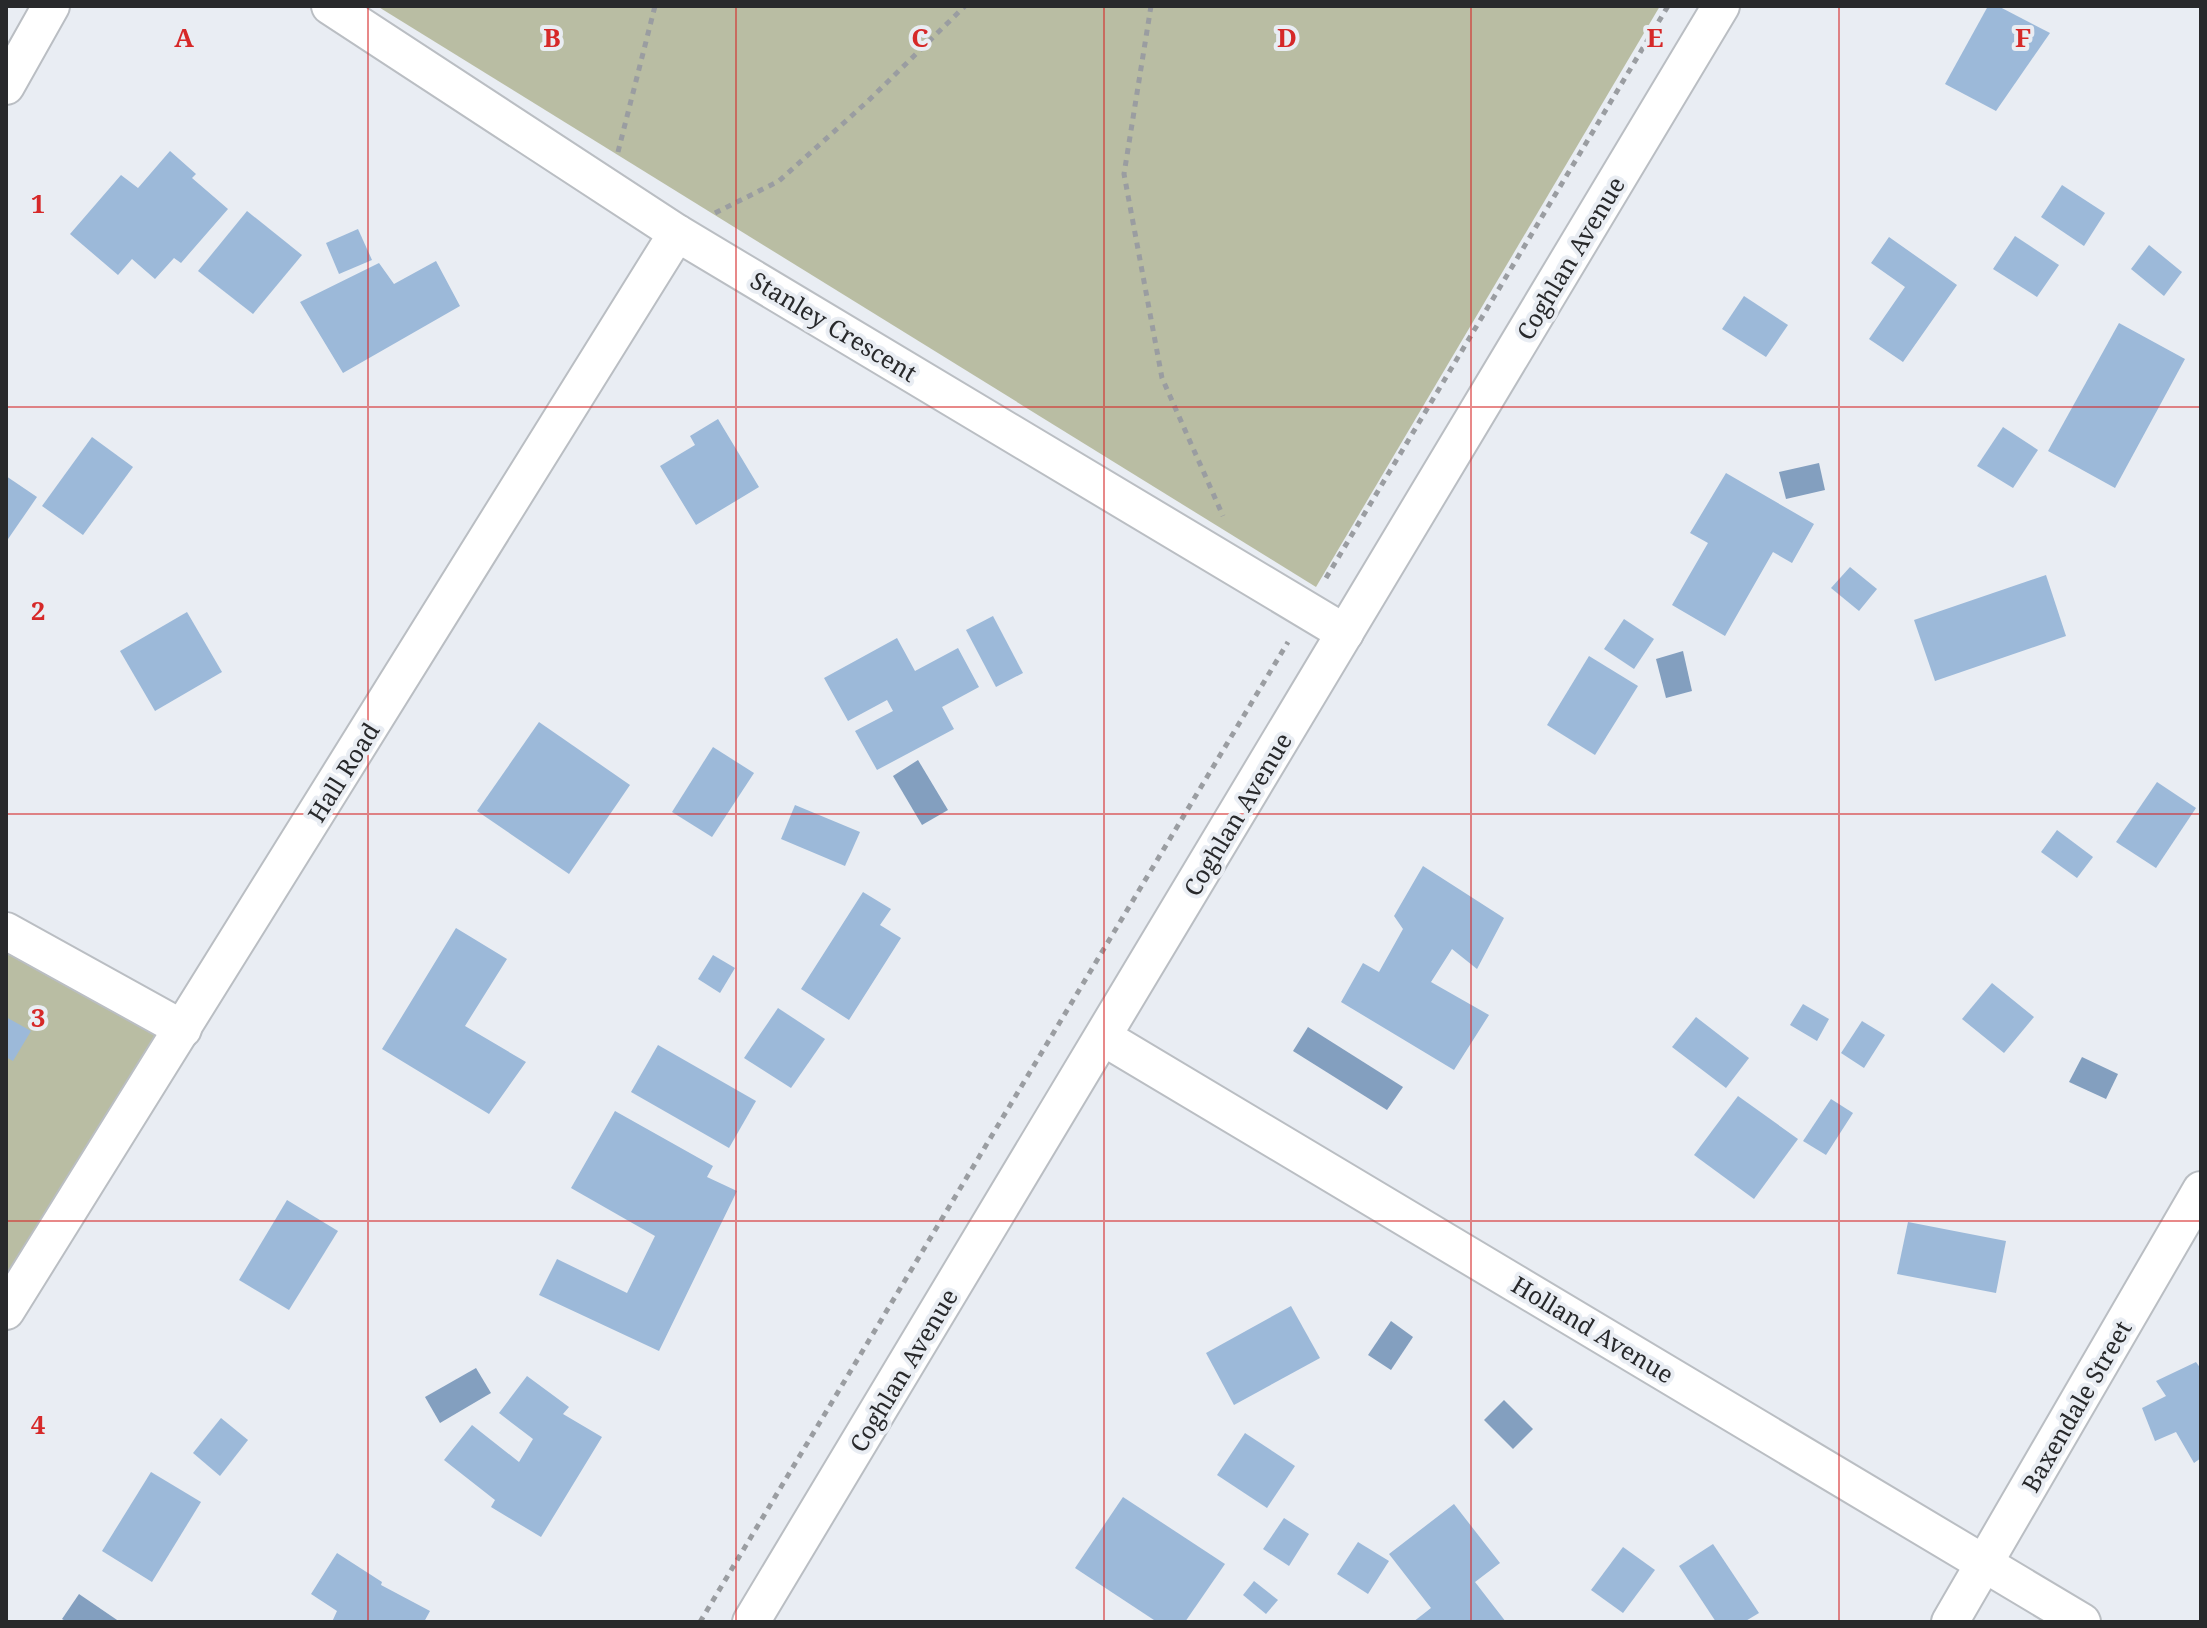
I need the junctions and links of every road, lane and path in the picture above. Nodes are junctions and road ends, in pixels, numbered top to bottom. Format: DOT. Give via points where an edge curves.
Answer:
graph roads {
  1 [pos="51,6"];
  2 [pos="330,6"];
  3 [pos="655,6"];
  4 [pos="965,6"];
  5 [pos="1151,6"];
  6 [pos="1668,6"];
  7 [pos="1721,6"];
  8 [pos="6,86"];
  9 [pos="609,188"];
  10 [pos="677,233"];
  11 [pos="1224,519"];
  12 [pos="1307,610"];
  13 [pos="1345,633"];
  14 [pos="6,931"];
  15 [pos="183,1029"];
  16 [pos="1103,1037"];
  17 [pos="2201,1190"];
  18 [pos="6,1311"];
  19 [pos="1986,1563"];
  20 [pos="700,1622"];
  21 [pos="751,1622"];
  22 [pos="1950,1622"];
  23 [pos="2082,1622"];
  1 -- 8 [label="street"];
  2 -- 9 [label="street, Stanley Crescent"];
  3 -- 9 [label="path"];
  4 -- 10 [label="path" via="779,181"];
  5 -- 11 [label="path" via="1124,174 1162,378"];
  6 -- 12 [label="path"];
  7 -- 13 [label="street, Coghlan Avenue"];
  9 -- 10 [label="street, Stanley Crescent"];
  10 -- 12 [label="street, Stanley Crescent"];
  10 -- 15 [label="street, Hall Road"];
  12 -- 13 [label="street, Stanley Crescent"];
  12 -- 20 [label="path"];
  13 -- 16 [label="street, Coghlan Avenue"];
  14 -- 15 [label="street"];
  15 -- 18 [label="street, Hall Road"];
  16 -- 19 [label="street, Holland Avenue"];
  16 -- 21 [label="street, Coghlan Avenue"];
  17 -- 19 [label="street, Baxendale Street"];
  19 -- 22 [label="street, Baxendale Street"];
  19 -- 23 [label="street, Holland Avenue"];
}
